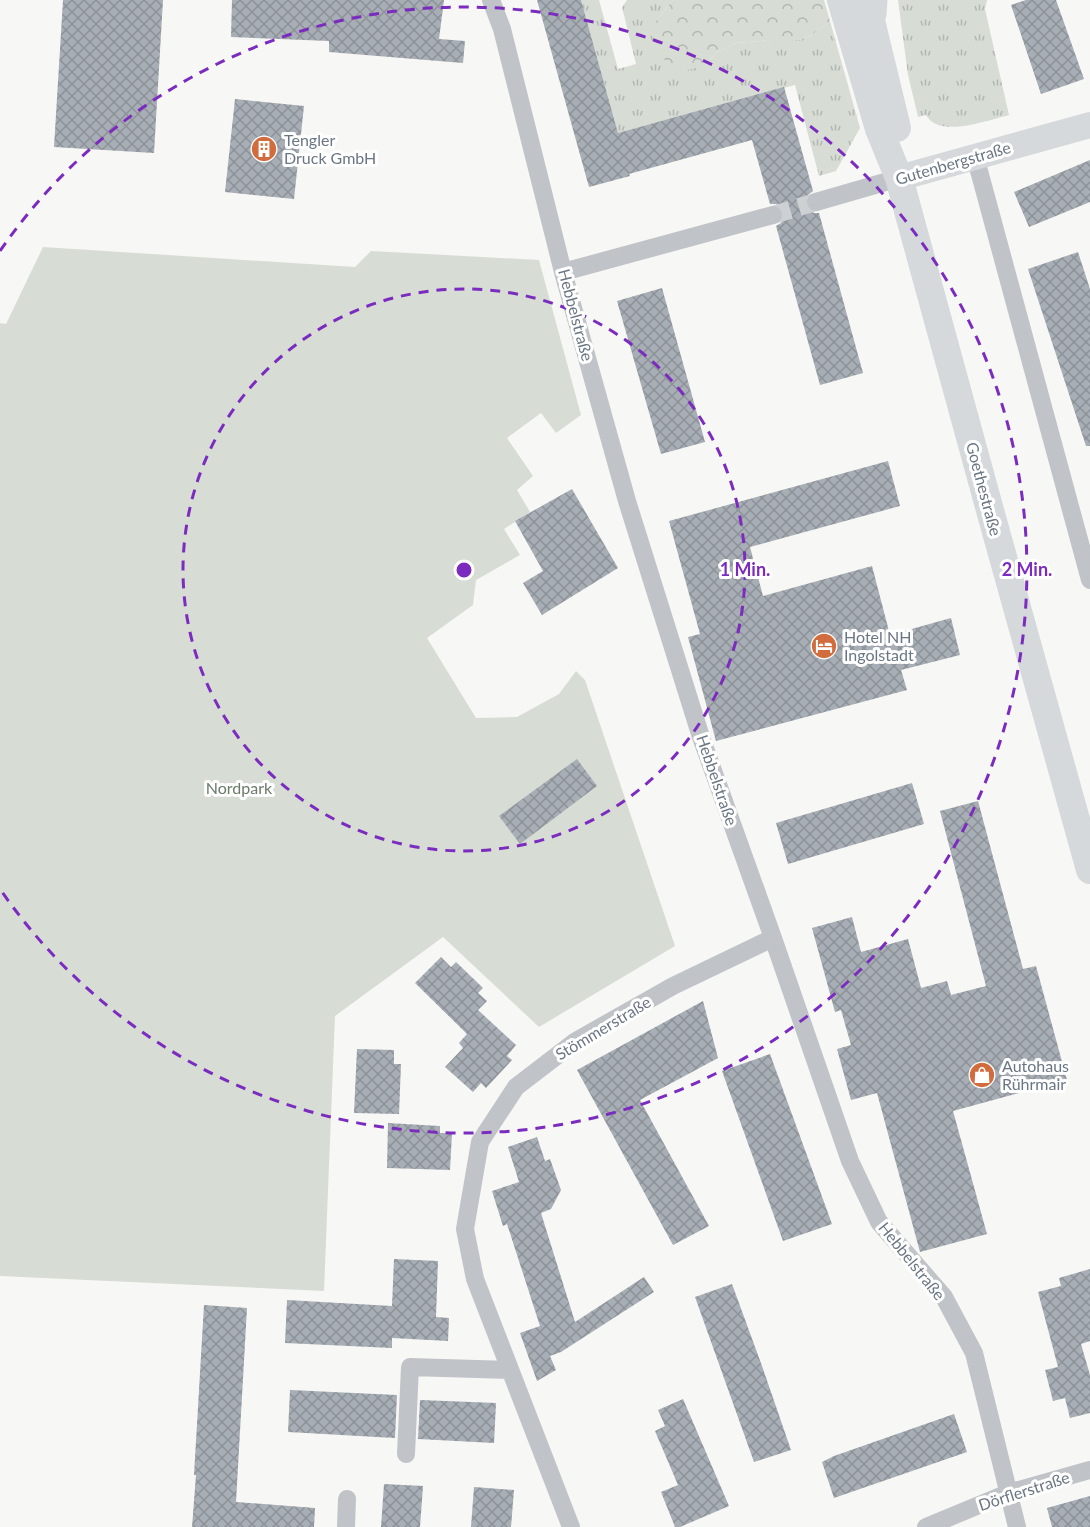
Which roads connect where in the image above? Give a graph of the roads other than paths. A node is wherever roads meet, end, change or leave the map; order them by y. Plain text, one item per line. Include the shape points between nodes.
1 (491, 0) edge
2 (841, 0) edge
3 (869, 5) edge
4 (1090, 125) edge
5 (975, 156) junction
6 (899, 178) junction
7 (816, 202) tunnel mouth
8 (772, 214) tunnel mouth
9 (563, 272) junction
10 (1090, 580) edge
11 (1090, 870) edge
12 (773, 938) junction
13 (510, 1370) junction
14 (406, 1454) dead end
15 (1090, 1470) edge
16 (1008, 1493) junction
17 (346, 1499) dead end
18 (346, 1527) edge
19 (571, 1527) edge
20 (926, 1527) edge
21 (1017, 1527) edge

1 - 9 street, Hebbelstraße via 502,29
2 - 6 main road via 879,129
3 - 6 main road via 898,130
4 - 5 street, Gutenbergstraße
5 - 6 street, Gutenbergstraße
5 - 10 street
6 - 7 street, Gutenbergstraße
6 - 11 main road, Goethestraße
8 - 9 street
9 - 12 street, Hebbelstraße via 667,630
12 - 13 street, Stömmerstraße via 673,986 576,1041 516,1087 480,1142 465,1229 475,1279
12 - 16 street, Hebbelstraße via 850,1161 874,1212 944,1297 974,1353
13 - 14 street via 410,1367
13 - 19 street, Stömmerstraße
15 - 16 street, Dörflerstraße
16 - 20 street, Dörflerstraße
16 - 21 street, Hebbelstraße
17 - 18 street

